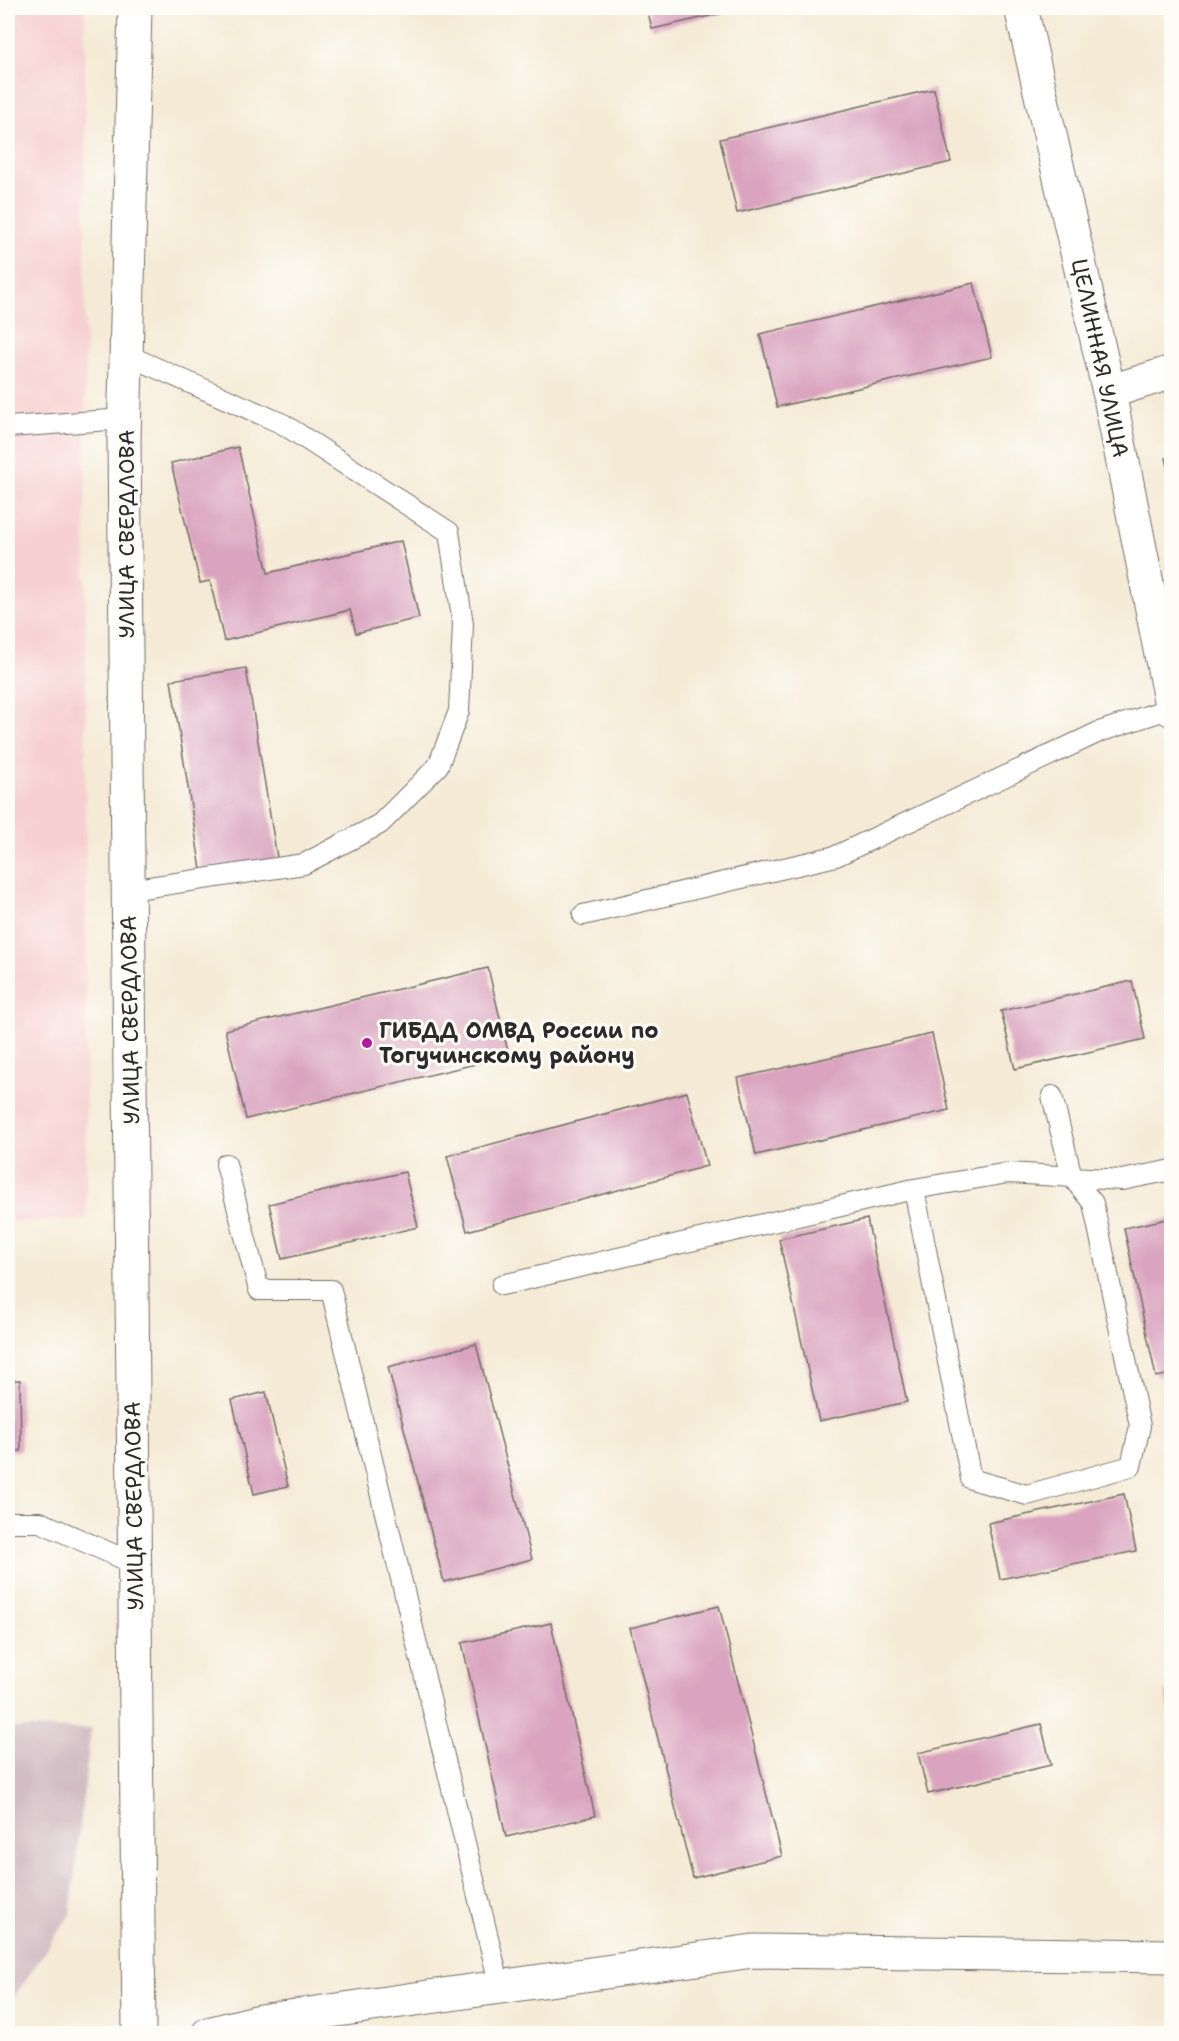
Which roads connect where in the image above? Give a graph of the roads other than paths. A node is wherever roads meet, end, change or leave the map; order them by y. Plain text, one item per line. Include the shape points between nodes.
1 (135, 8) edge
2 (1021, 8) edge
3 (127, 356) junction
4 (1172, 372) edge
5 (1109, 392) junction
6 (125, 419) junction
7 (8, 427) edge
8 (1171, 709) edge
9 (129, 890) junction
10 (584, 915) dead end
11 (1052, 1096) dead end
12 (226, 1164) dead end
13 (1172, 1170) edge
14 (1072, 1177) junction
15 (914, 1189) junction
16 (502, 1285) dead end
17 (8, 1522) edge
18 (135, 1564) junction
19 (1172, 1956) edge
20 (500, 1987) junction
21 (139, 2034) edge
22 (208, 2034) edge

1 - 3 street, УЛИЦА СВЕРДЛОВА
2 - 5 street, ЦЕЛИННАЯ УЛИЦА
3 - 6 street, УЛИЦА СВЕРДЛОВА
3 - 9 lane via 283,424 449,531 463,624 459,711 438,766 380,824 304,864
4 - 5 street
5 - 8 street, ЦЕЛИННАЯ УЛИЦА
6 - 7 lane
6 - 9 street, УЛИЦА СВЕРДЛОВА
8 - 10 lane via 1099,732 836,856
9 - 18 street, УЛИЦА СВЕРДЛОВА
11 - 14 lane
12 - 20 lane via 259,1290 331,1290
13 - 14 lane via 1122,1180
14 - 15 lane via 1008,1173
14 - 15 lane via 1093,1203 1140,1426 1131,1466 1027,1496 971,1479
15 - 16 lane
17 - 18 lane via 40,1522
18 - 21 street, УЛИЦА СВЕРДЛОВА
19 - 20 street via 753,1951
20 - 22 street via 260,2021

